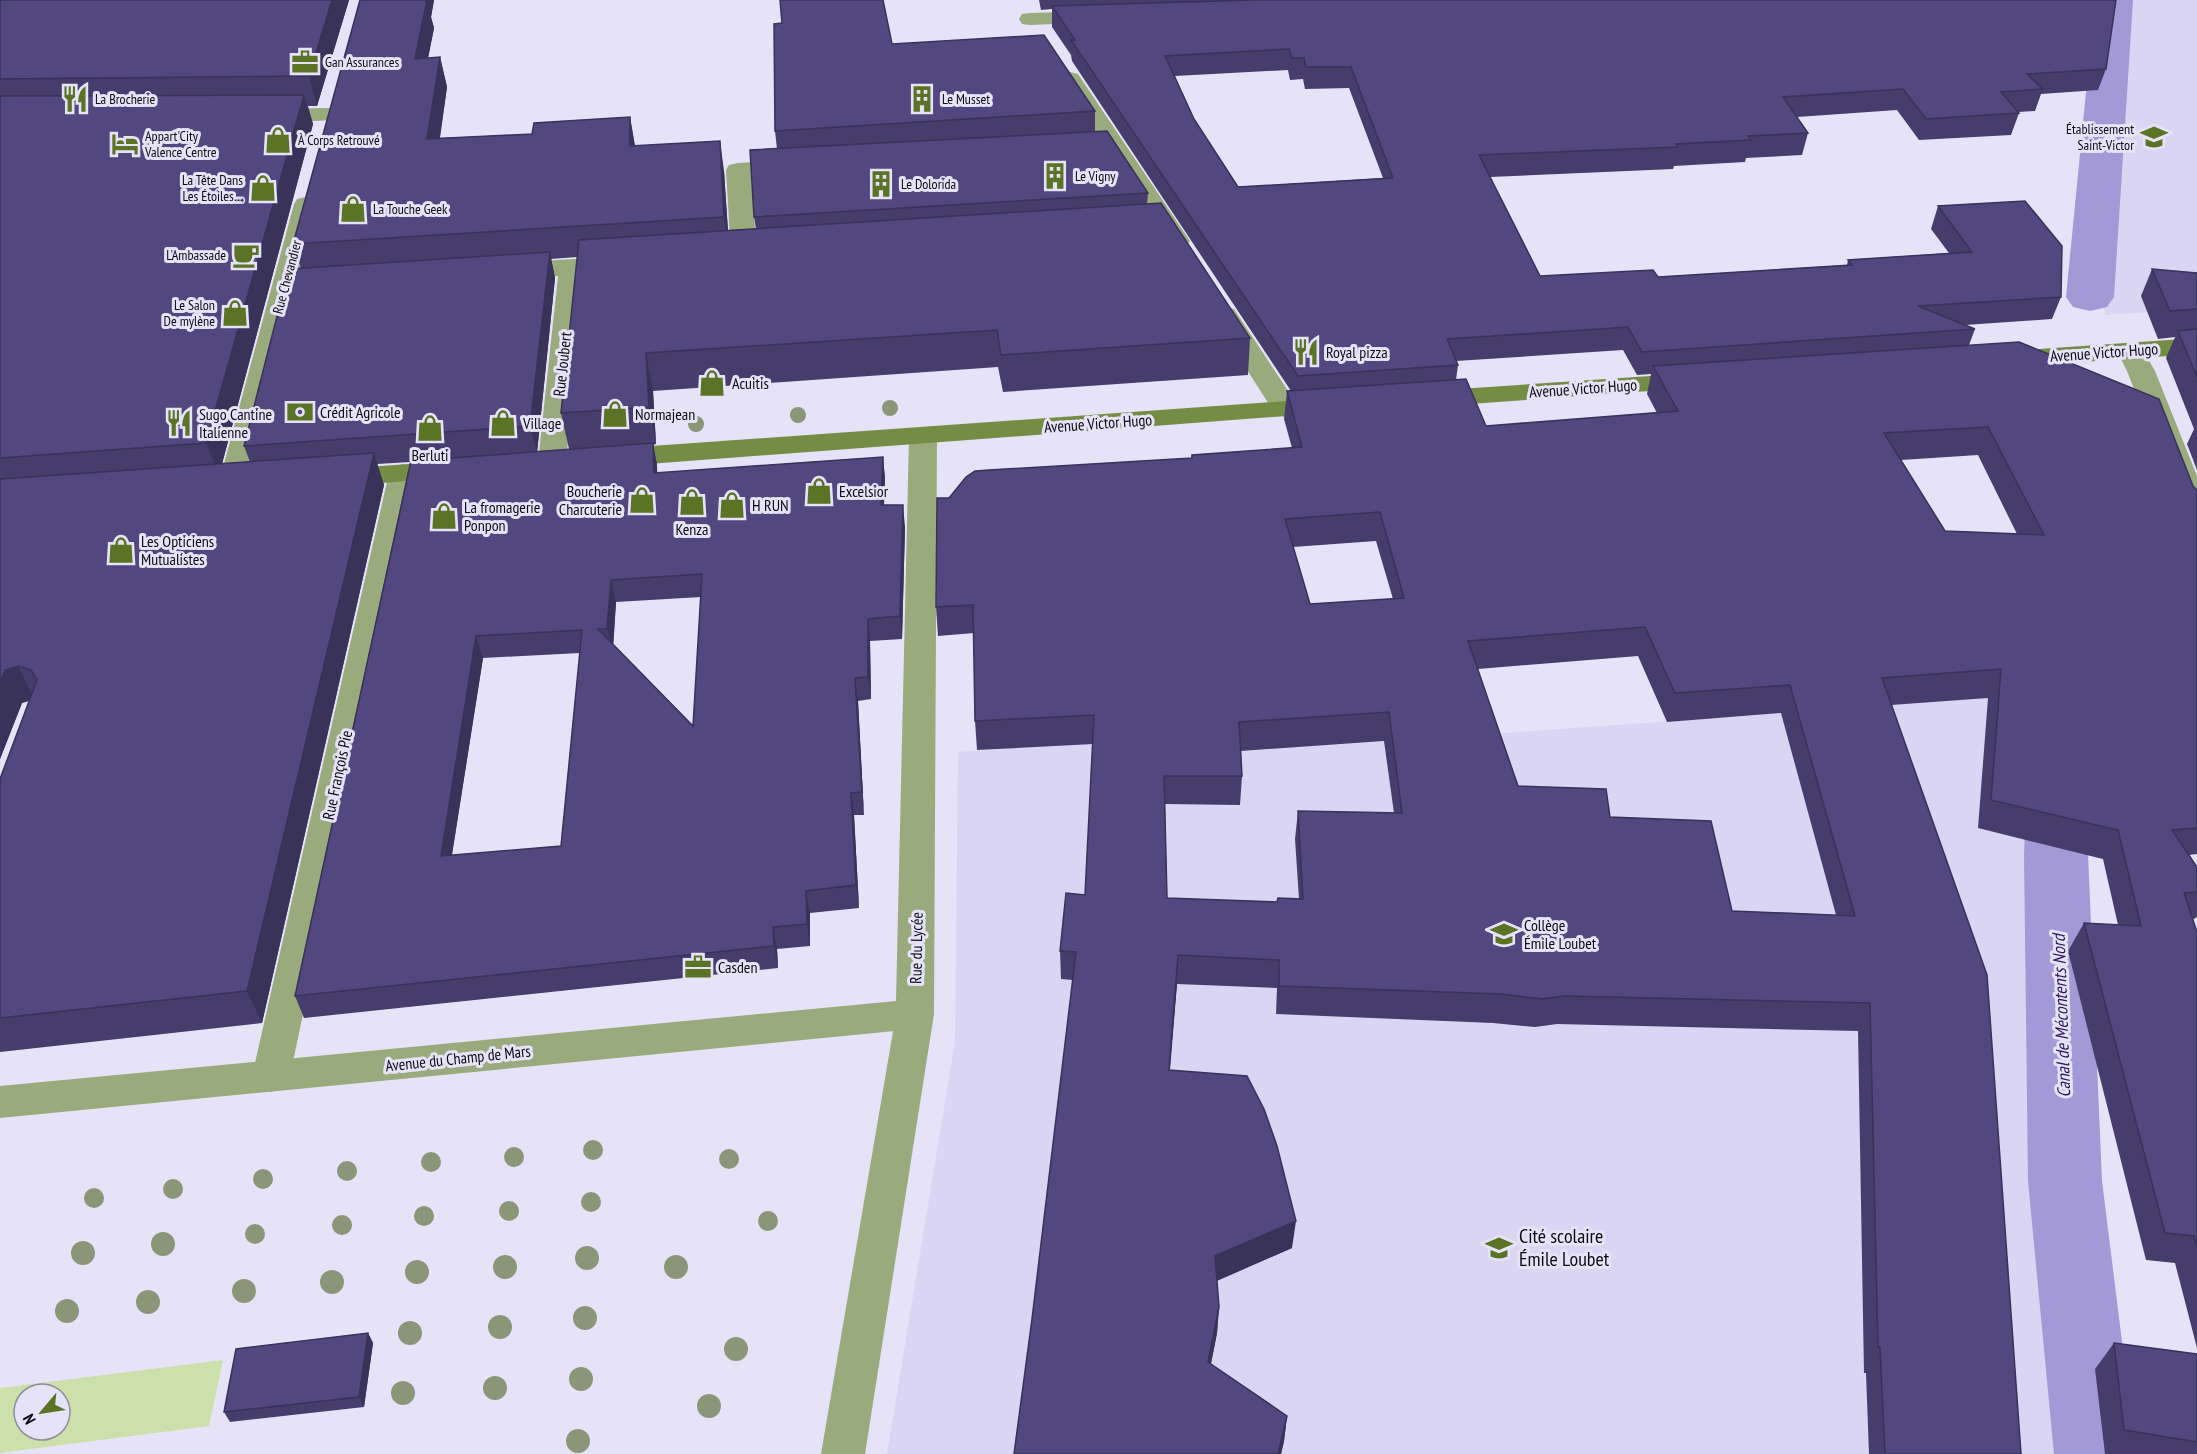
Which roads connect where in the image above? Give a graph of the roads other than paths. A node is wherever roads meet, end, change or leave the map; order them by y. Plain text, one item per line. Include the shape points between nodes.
1 (1112, 17) edge
2 (1038, 29) edge
3 (239, 116) edge
4 (329, 116) edge
5 (820, 165) edge
6 (311, 184) edge
7 (744, 256) edge
8 (1188, 258) edge
9 (641, 262) edge
10 (572, 267) junction
11 (480, 273) edge
12 (1214, 298) edge
13 (2197, 346) edge
14 (2130, 351) junction
15 (1987, 361) edge
16 (1726, 378) edge
17 (1405, 400) edge
18 (1358, 404) edge
19 (1287, 408) junction
20 (923, 436) junction
21 (561, 462) joint
22 (483, 467) edge
23 (403, 473) junction
24 (314, 480) edge
25 (233, 486) edge
26 (2197, 513) edge
27 (915, 1014) junction
28 (271, 1076) junction
29 (0, 1102) edge
30 (843, 1454) edge

1 - 2 street
2 - 8 street via 1104,149 1157,229
3 - 4 street
5 - 7 street via 738,170
6 - 25 street, Rue Chevandier via 296,285
9 - 10 street
10 - 11 street
10 - 21 street, Rue Joubert
12 - 19 street
13 - 14 main road, Avenue Victor Hugo
14 - 15 main road, Avenue Victor Hugo
14 - 26 street
16 - 17 main road, Avenue Victor Hugo
18 - 19 main road, Avenue Victor Hugo
19 - 20 main road, Avenue Victor Hugo
20 - 21 main road, Avenue Victor Hugo
20 - 27 street, Rue du Lycée
22 - 23 main road
23 - 24 main road
23 - 28 street, Rue François Pie
27 - 28 street, Avenue du Champ de Mars
27 - 30 street, Rue du Lycée
28 - 29 street, Avenue du Champ de Mars

